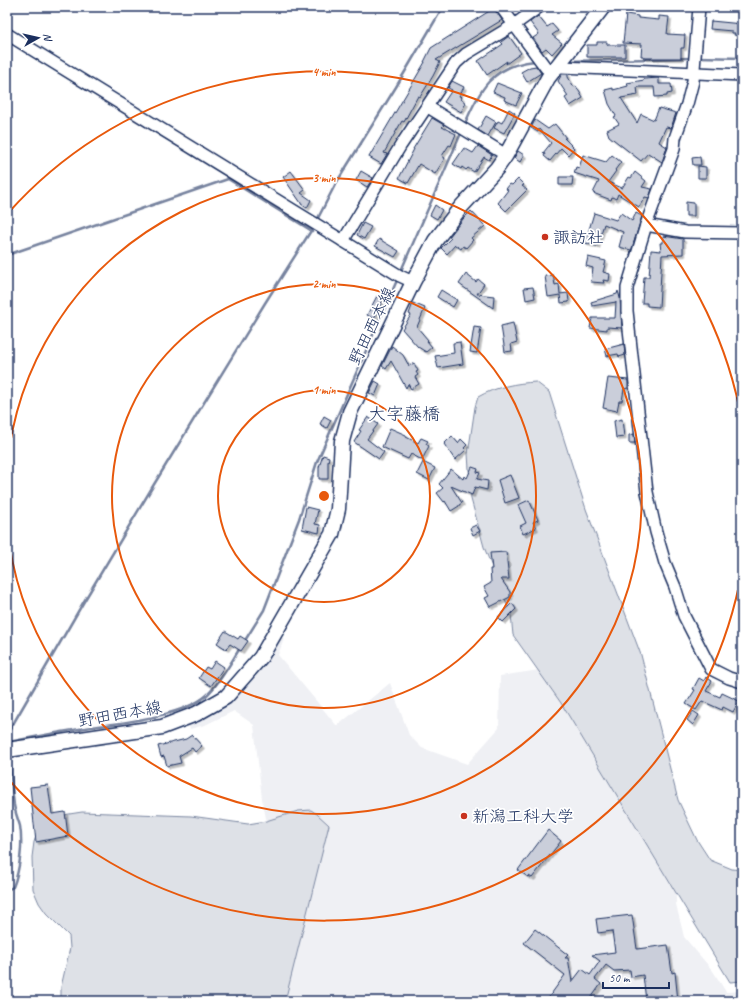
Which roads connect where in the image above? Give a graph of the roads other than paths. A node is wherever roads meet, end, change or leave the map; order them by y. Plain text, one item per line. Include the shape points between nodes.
1 (502, 7) edge
2 (538, 7) edge
3 (603, 7) edge
4 (699, 7) edge
5 (514, 25) junction
6 (7, 34) edge
7 (554, 69) junction
8 (694, 73) junction
9 (742, 75) edge
10 (428, 107) junction
11 (506, 155) junction
12 (646, 225) junction
13 (742, 233) edge
14 (343, 241) junction
15 (404, 277) junction
16 (742, 682) edge
17 (7, 750) edge

1 - 5 street
2 - 5 street
3 - 7 main road, 野田西本線
4 - 8 street
5 - 7 street via 546,68
5 - 10 street via 460,59
6 - 14 street
7 - 8 street via 562,67
7 - 11 main road, 野田西本線
8 - 9 street
8 - 12 street via 674,149
10 - 11 street
10 - 14 street via 401,145
11 - 15 main road, 野田西本線
12 - 13 street via 685,232
12 - 16 street via 627,288 626,311 647,492 656,532 684,616 711,669
14 - 15 street
15 - 17 main road, 野田西本線 via 346,424 342,441 338,509 332,534 261,658 226,697 196,714 162,727

